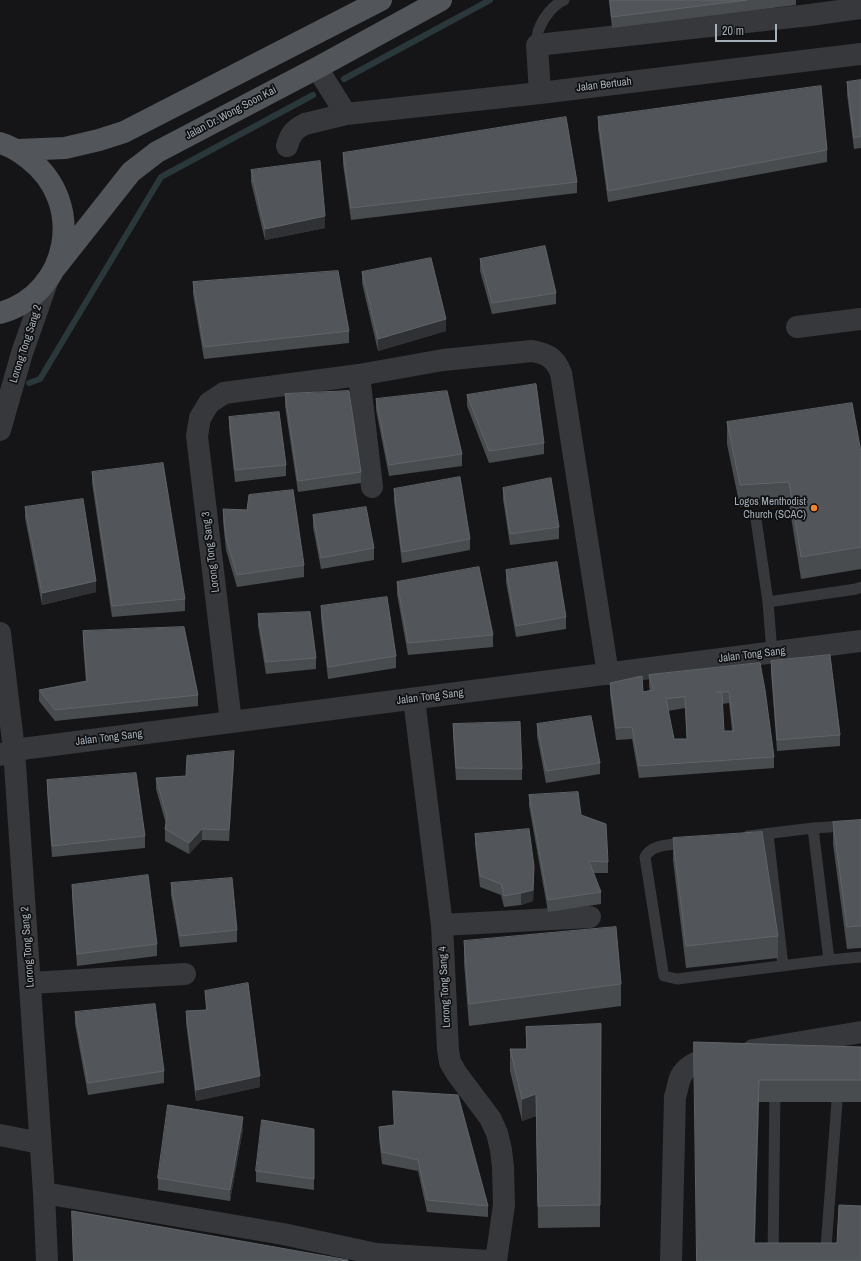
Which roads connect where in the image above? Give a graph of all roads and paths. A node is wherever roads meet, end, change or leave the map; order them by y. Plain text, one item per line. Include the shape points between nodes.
1 (381, 0) edge
2 (441, 0) edge
3 (564, 0) edge
4 (809, 8) edge
5 (861, 8) edge
6 (537, 45) junction
7 (861, 54) edge
8 (317, 68) junction
9 (540, 93) junction
10 (346, 114) junction
11 (6, 143) edge
12 (287, 146) dead end
13 (51, 274) junction
14 (0, 313) edge
15 (861, 319) edge
16 (796, 327) dead end
17 (359, 375) junction
18 (0, 430) edge
19 (372, 487) dead end
20 (756, 519) dead end
21 (861, 587) edge
22 (768, 602) junction
23 (0, 633) edge
24 (861, 641) edge
25 (772, 653) junction
26 (608, 674) junction
27 (414, 699) junction
28 (231, 722) junction
29 (7, 752) edge
30 (861, 825) edge
31 (814, 828) junction
32 (768, 834) junction
33 (737, 837) edge
34 (698, 842) edge
35 (590, 917) dead end
36 (442, 925) junction
37 (861, 957) edge
38 (829, 960) junction
39 (783, 966) junction
40 (185, 974) dead end
41 (30, 983) junction
42 (848, 1037) edge
43 (839, 1074) edge
44 (775, 1078) edge
45 (0, 1135) edge
46 (40, 1143) junction
47 (44, 1193) junction
48 (375, 1258) edge
49 (47, 1261) edge
50 (488, 1261) edge
51 (496, 1261) edge
52 (671, 1261) edge
53 (773, 1261) edge
54 (825, 1261) edge

1 - 11 main road via 124,132 65,148
2 - 8 main road, Jalan Dr. Wong Soon Kai
3 - 6 lane via 547,15 539,29
4 - 5 street
4 - 6 street
6 - 9 street
7 - 9 street, Jalan Bertuah
8 - 10 street
8 - 13 main road, Jalan Dr. Wong Soon Kai via 157,152 131,172
9 - 10 street, Jalan Bertuah
10 - 12 street, Jalan Bertuah via 299,127 292,132
11 - 13 main road via 40,167 55,189 63,215 63,242
13 - 14 main road, Jalan Dr. Wong Soon Kai via 31,298 11,310
13 - 18 street, Lorong Tong Sang 2 via 22,353
15 - 16 street
17 - 19 street
17 - 26 street via 443,360 532,352 542,353 558,365
17 - 28 street, Lorong Tong Sang 3 via 224,393 209,403 200,418 197,436
20 - 22 lane
21 - 22 lane
22 - 25 lane
23 - 29 street, Lorong Tong Sang 2
24 - 25 street, Jalan Tong Sang
25 - 26 street, Jalan Tong Sang
26 - 27 street, Jalan Tong Sang
27 - 28 street, Jalan Tong Sang
27 - 36 street, Lorong Tong Sang 4
28 - 29 street, Jalan Tong Sang
29 - 41 street, Lorong Tong Sang 2
30 - 31 lane
31 - 32 lane
31 - 38 lane
32 - 33 lane
32 - 39 lane
34 - 39 lane via 658,846 645,857 664,976 676,979
35 - 36 street
36 - 51 street, Lorong Tong Sang 4 via 450,1062 490,1118 501,1150 504,1205
37 - 38 lane
38 - 39 lane
40 - 41 street
41 - 46 street, Lorong Tong Sang 2
42 - 52 street via 707,1059 685,1070 675,1097
43 - 54 lane via 833,1206
44 - 53 lane
45 - 46 street
46 - 47 street, Lorong Tong Sang 2
47 - 48 street via 283,1234
47 - 49 street, Lorong Tong Sang 2
48 - 50 street

